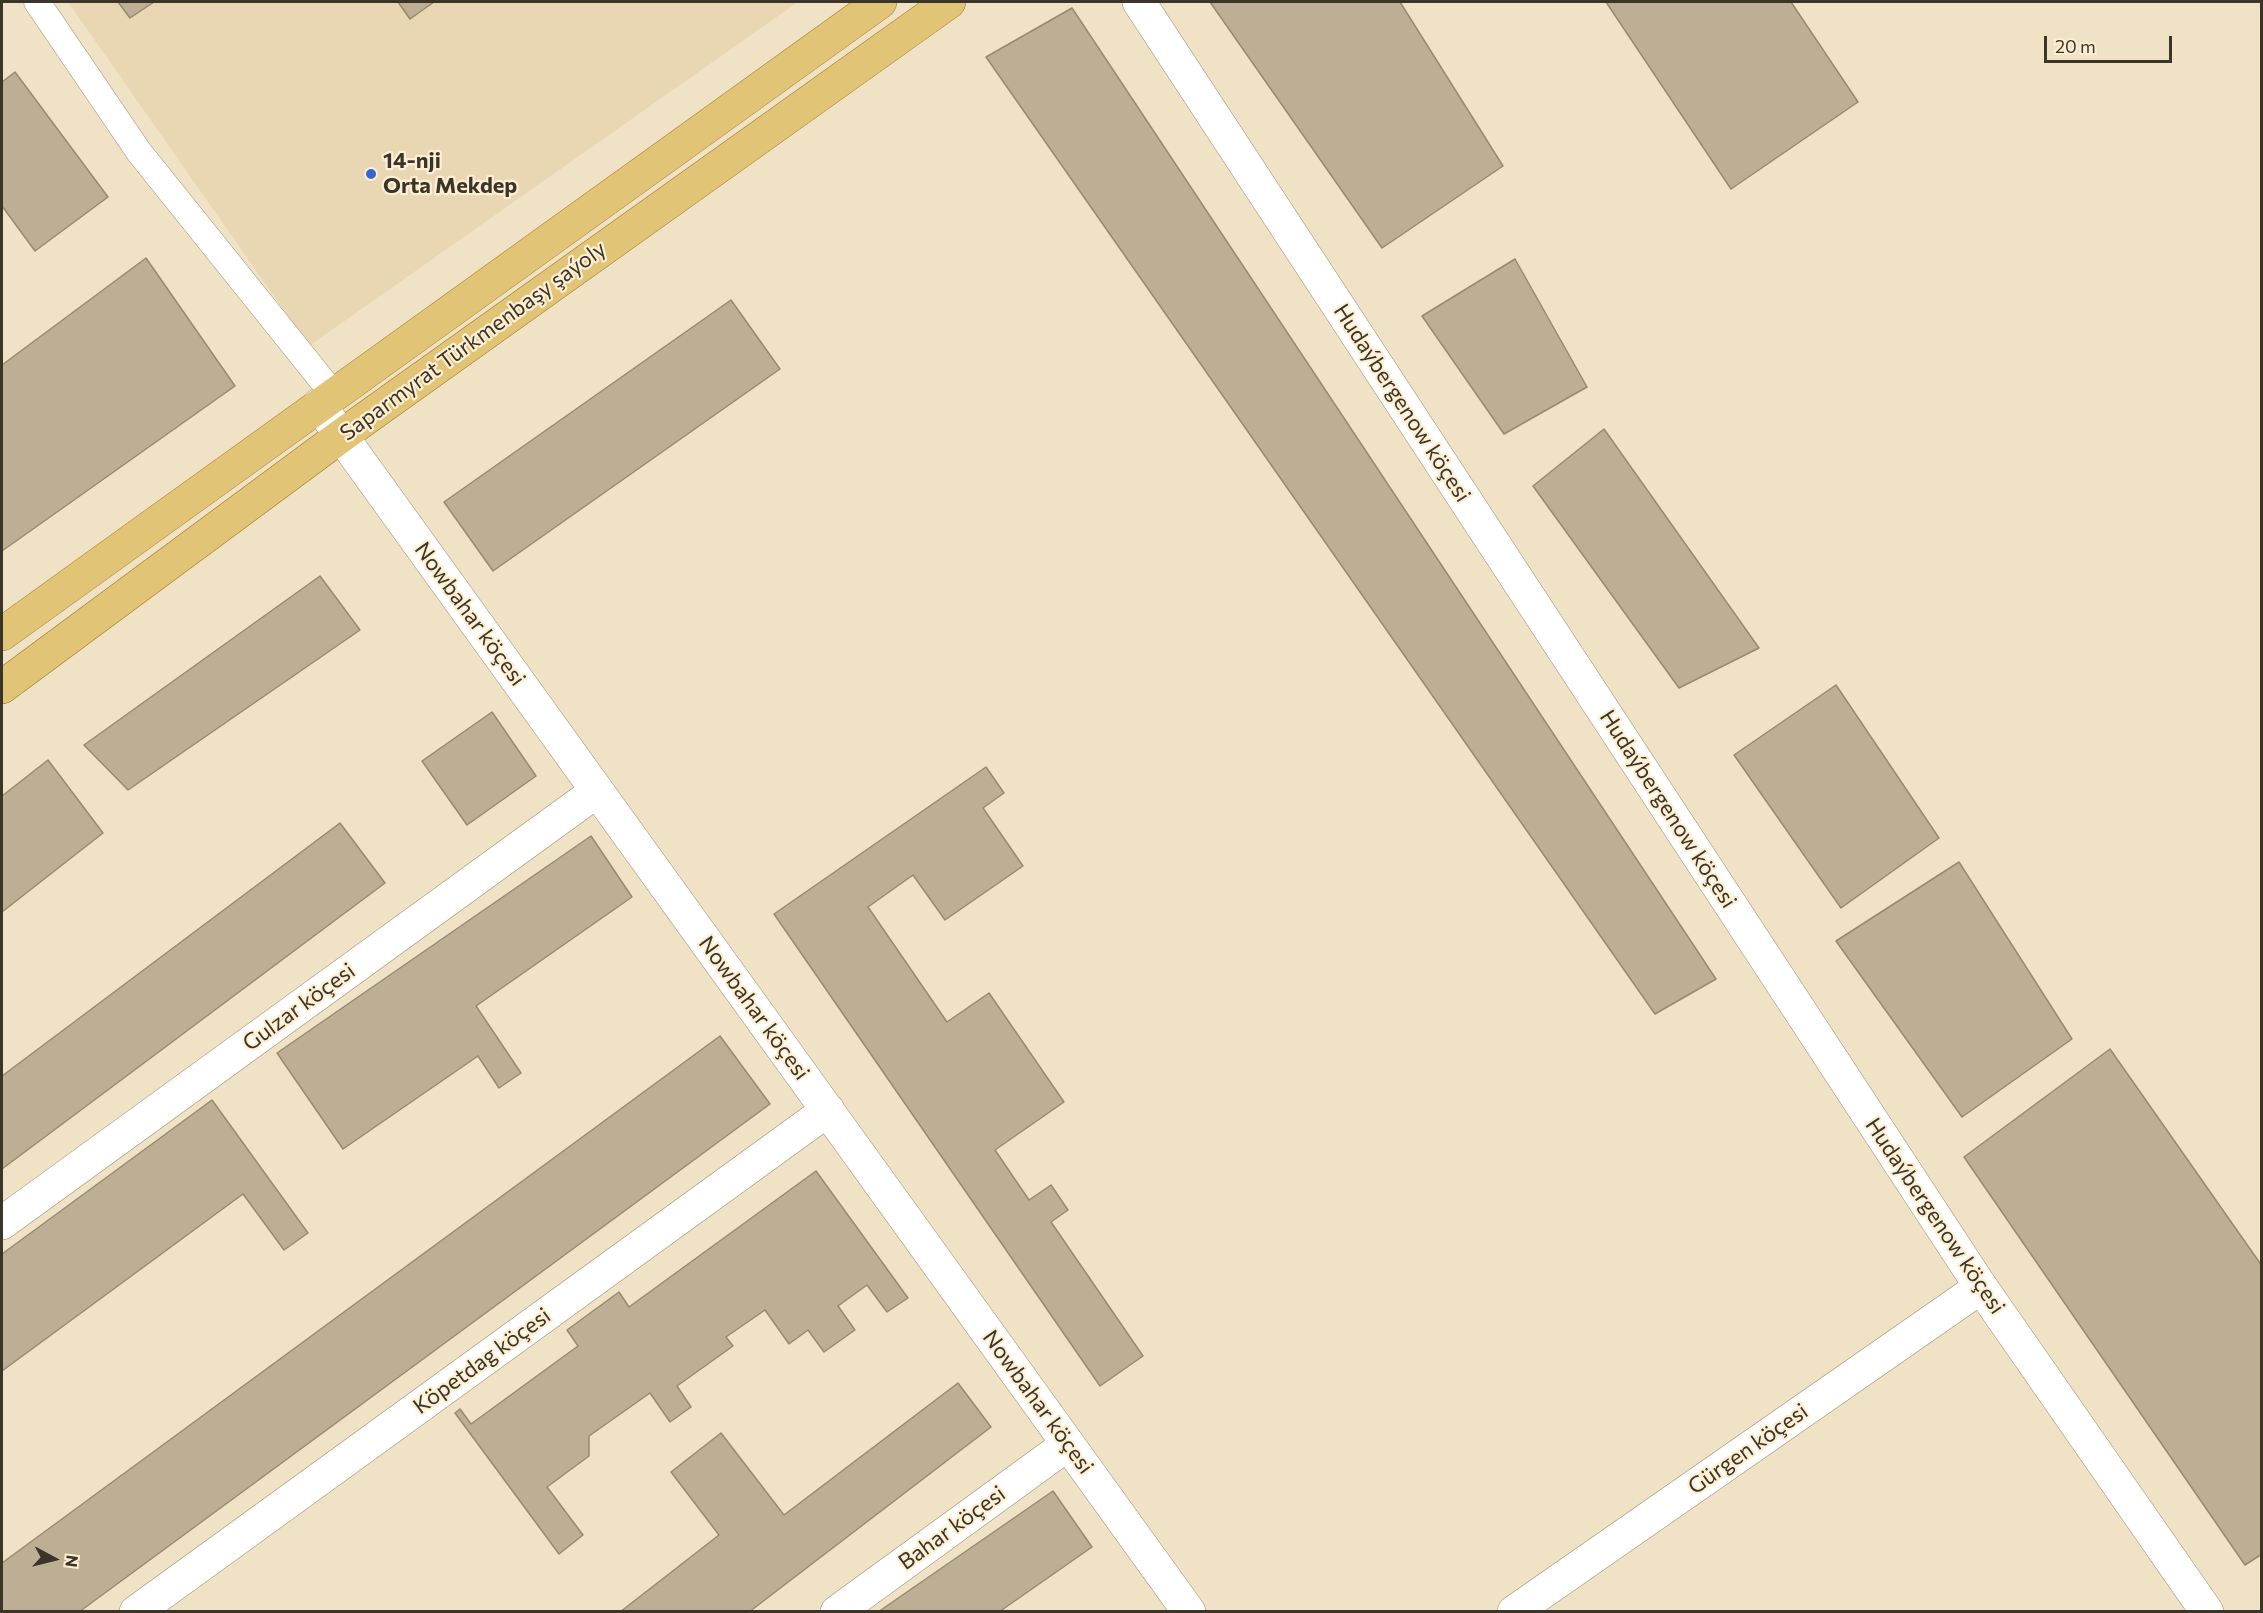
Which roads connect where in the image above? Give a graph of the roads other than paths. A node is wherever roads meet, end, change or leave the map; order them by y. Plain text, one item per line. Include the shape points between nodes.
1 (37, 2) edge
2 (880, 2) edge
3 (949, 2) edge
4 (1138, 2) edge
5 (327, 400) junction
6 (341, 436) junction
7 (2, 634) edge
8 (2, 687) edge
9 (597, 791) junction
10 (828, 1110) junction
11 (2, 1223) edge
12 (1981, 1287) junction
13 (1068, 1444) junction
14 (136, 1611) edge
15 (837, 1611) edge
16 (1189, 1611) edge
17 (1514, 1611) edge
18 (2207, 1611) edge

1 - 5 lane via 139,152
2 - 5 main road, Saparmyrat Türkmenbaşy şaýoly
3 - 6 main road, Saparmyrat Türkmenbaşy şaýoly
4 - 12 street, Hudaýbergenow köçesi
5 - 6 street, Nowbahar köçesi
5 - 7 main road, Saparmyrat Türkmenbaşy şaýoly
6 - 8 main road, Saparmyrat Türkmenbaşy şaýoly
6 - 9 street, Nowbahar köçesi
9 - 10 street, Nowbahar köçesi
9 - 11 street, Gulzar köçesi
10 - 13 street, Nowbahar köçesi
10 - 14 street, Köpetdag köçesi
12 - 17 street, Gürgen köçesi
12 - 18 street, Hudaýbergenow köçesi
13 - 15 street, Bahar köçesi
13 - 16 street, Nowbahar köçesi

